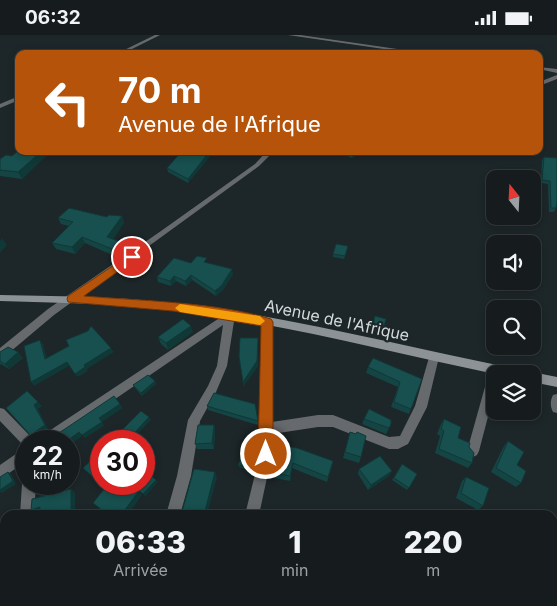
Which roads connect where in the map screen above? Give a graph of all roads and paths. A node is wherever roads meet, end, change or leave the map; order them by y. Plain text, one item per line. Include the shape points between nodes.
1 (158, 35) edge
2 (290, 35) edge
3 (126, 50) edge
4 (390, 50) edge
5 (543, 69) edge
6 (557, 71) edge
7 (557, 77) edge
8 (543, 82) edge
9 (15, 100) edge
10 (0, 106) edge
11 (267, 155) edge
12 (0, 298) edge
13 (72, 299) junction
14 (230, 315) junction
15 (267, 322) junction
16 (0, 354) edge
17 (434, 357) junction
18 (486, 367) edge
19 (541, 379) edge
20 (557, 382) edge
21 (557, 399) edge
22 (486, 403) edge
23 (557, 408) edge
24 (0, 413) edge
25 (266, 429) junction
26 (17, 430) edge
27 (60, 430) edge
28 (473, 451) edge
29 (15, 462) edge
30 (0, 473) edge
31 (28, 495) edge
32 (27, 510) edge
33 (174, 510) edge
34 (253, 510) edge

1 - 3 street
2 - 4 street
5 - 6 street
7 - 8 street
9 - 10 street
11 - 13 street
12 - 13 main road, Avenue de l'Afrique
13 - 14 main road, Avenue de l'Afrique
13 - 16 street via 22,334
14 - 15 main road, Avenue de l'Afrique
14 - 27 street
14 - 33 street via 222,366 194,420
15 - 17 main road, Avenue de l'Afrique
15 - 25 street
17 - 18 main road, Avenue de l'Afrique
17 - 25 street via 421,407 404,440 398,443 389,443 333,421
19 - 20 main road
21 - 23 street
22 - 28 street
24 - 26 street
25 - 34 street via 266,454
29 - 30 street
31 - 32 street

